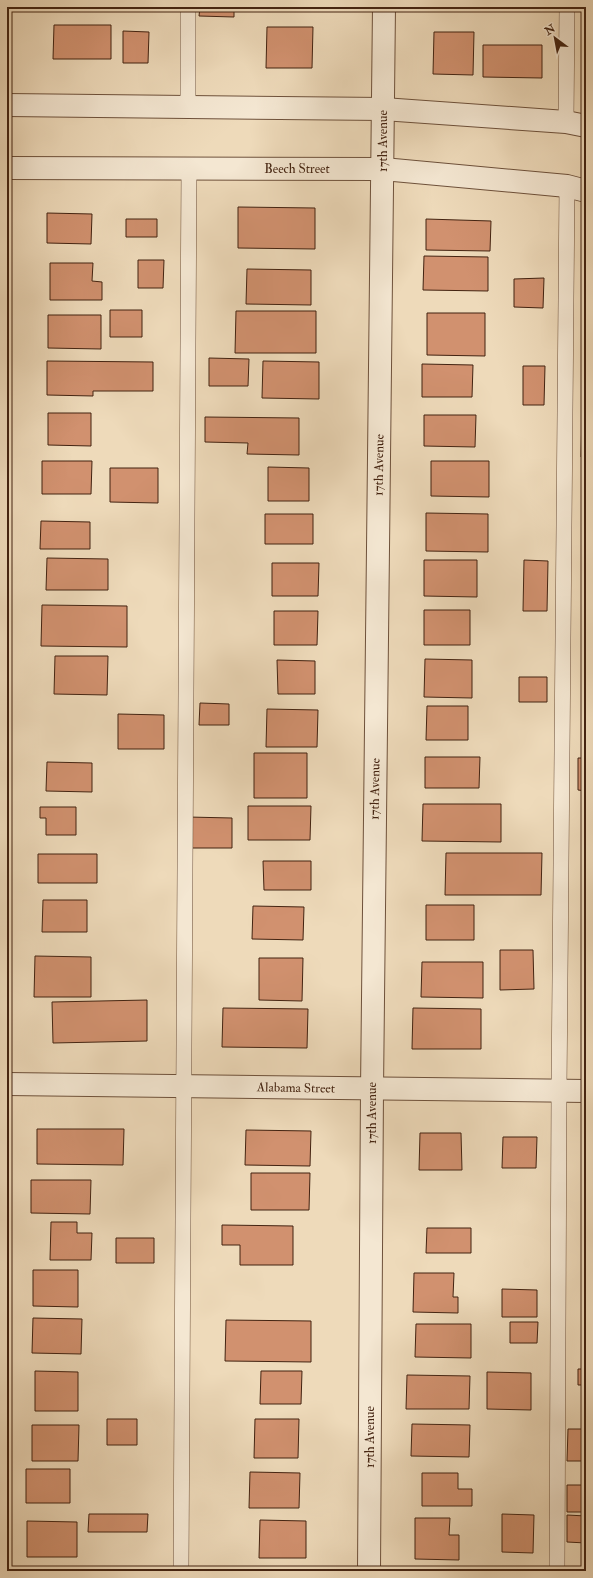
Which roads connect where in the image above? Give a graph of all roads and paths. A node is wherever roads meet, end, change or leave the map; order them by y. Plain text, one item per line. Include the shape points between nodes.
1 (188, 7) edge
2 (384, 7) edge
3 (567, 7) edge
4 (7, 106) edge
5 (188, 107) junction
6 (383, 109) junction
7 (576, 124) edge
8 (7, 168) edge
9 (189, 168) junction
10 (383, 169) junction
11 (576, 189) edge
12 (7, 1084) edge
13 (184, 1086) junction
14 (372, 1089) junction
15 (559, 1091) junction
16 (586, 1091) edge
17 (181, 1571) edge
18 (369, 1571) edge
19 (557, 1571) edge

1 - 5 lane
2 - 6 street, 17th Avenue
3 - 7 lane
4 - 5 street
5 - 6 street
6 - 7 street
6 - 10 street, 17th Avenue
8 - 9 street, Beech Street
9 - 10 street, Beech Street
9 - 13 lane
10 - 11 street, Beech Street
10 - 14 street, 17th Avenue
11 - 15 lane
12 - 13 street, Alabama Street
13 - 14 street, Alabama Street
13 - 17 lane
14 - 15 street, Alabama Street
14 - 18 street, 17th Avenue
15 - 16 street, Alabama Street
15 - 19 lane

